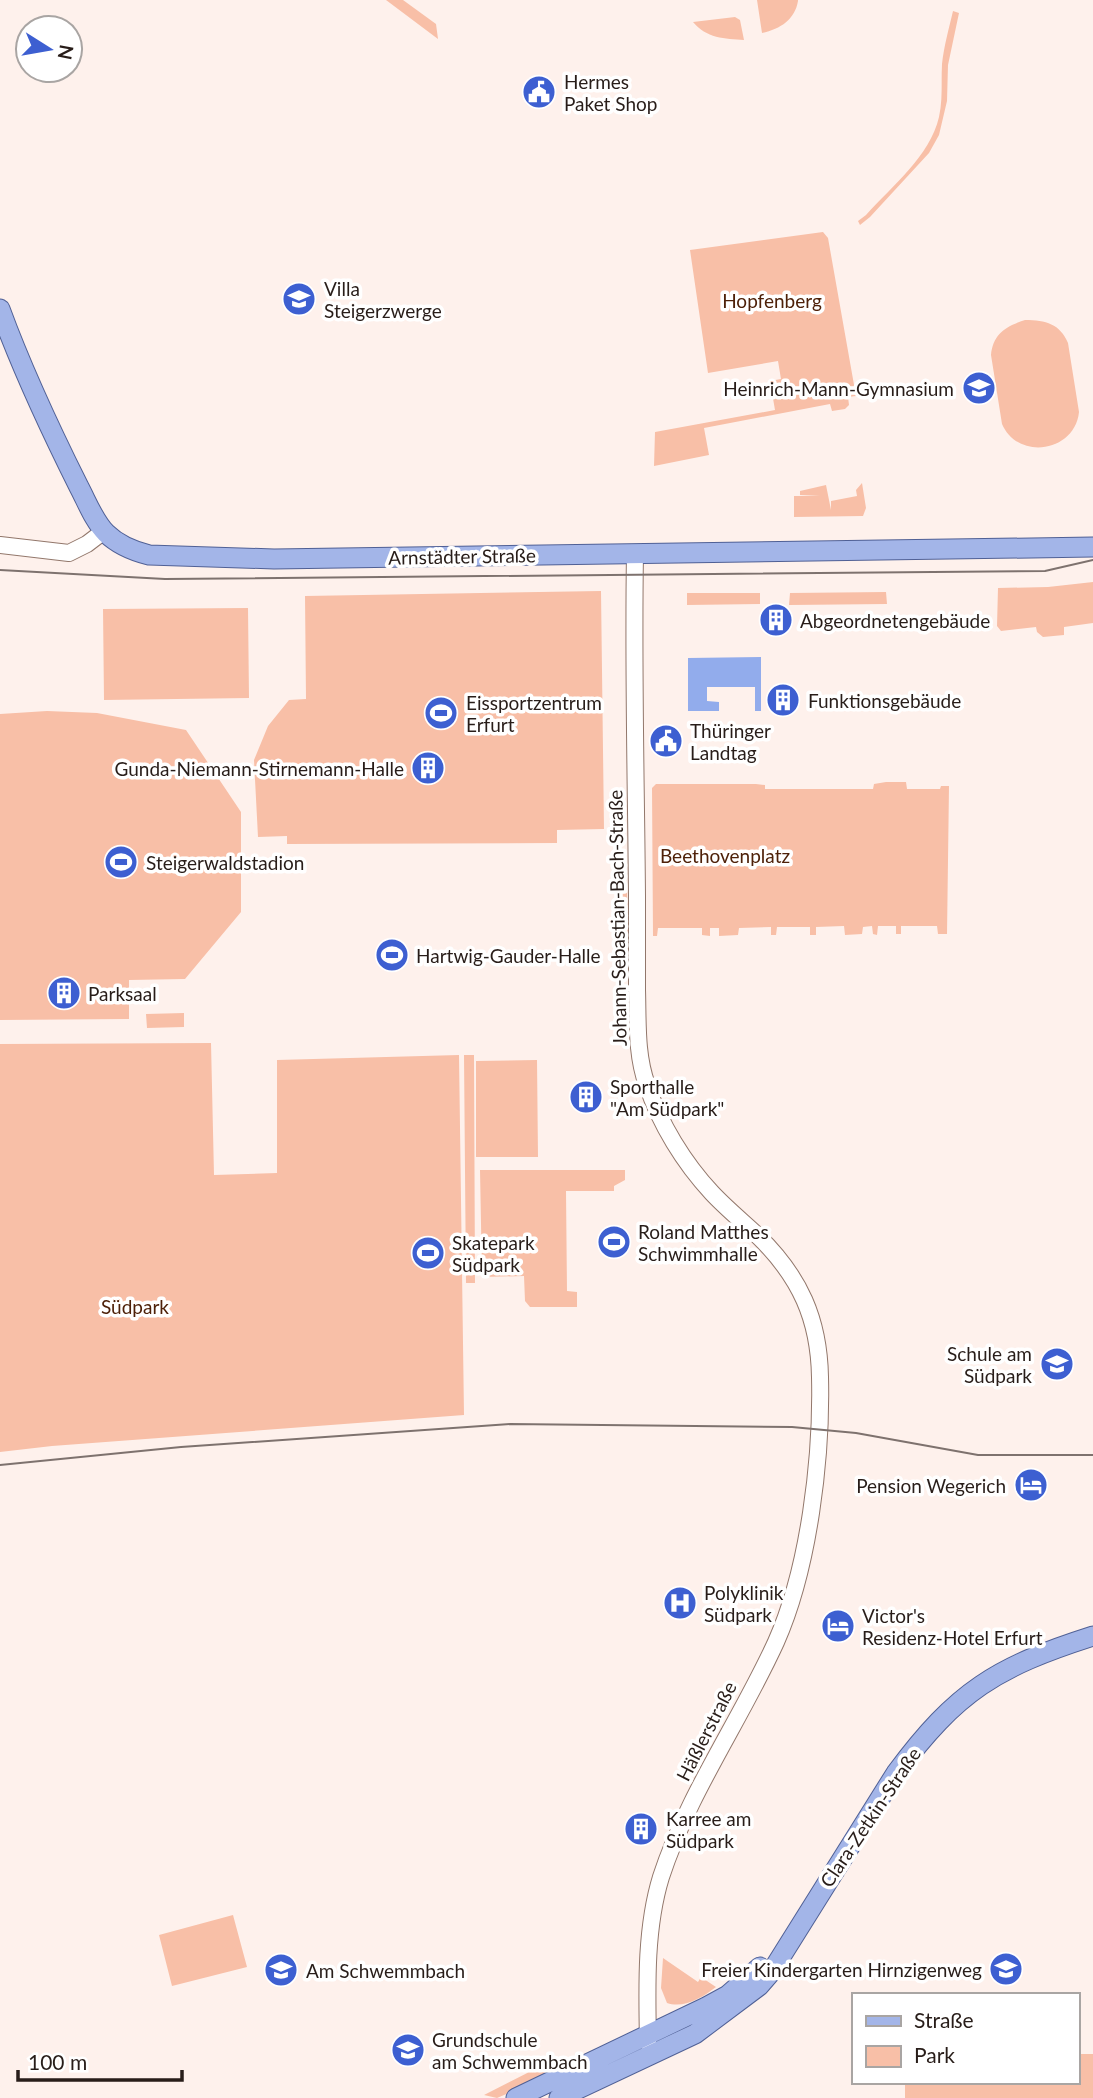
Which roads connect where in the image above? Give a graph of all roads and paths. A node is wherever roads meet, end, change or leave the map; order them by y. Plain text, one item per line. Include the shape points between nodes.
1 (0, 309) edge
2 (5, 328) edge
3 (104, 531) junction
4 (0, 545) edge
5 (1093, 547) edge
6 (827, 552) junction
7 (635, 554) junction
8 (1093, 558) edge
9 (818, 1428) joint
10 (1093, 1636) edge
11 (800, 1924) junction
12 (648, 2034) junction
13 (648, 2056) junction
14 (516, 2098) edge
15 (559, 2098) edge

1 - 2 main road
2 - 3 main road
3 - 4 street via 69,553
3 - 7 main road, Arnstädter Straße via 134,551 191,558
5 - 6 main road, Arnstädter Straße
6 - 7 main road, Arnstädter Straße
6 - 8 main road, Arnstädter Straße via 925,559
7 - 9 street, Johann-Sebastian-Bach-Straße via 641,1064 652,1099 688,1163 789,1271 802,1293 817,1338
9 - 12 street, Häßlerstraße via 807,1530 785,1620 661,1877 650,1944
10 - 11 main road, Clara-Zetkin-Straße via 1019,1662 966,1695 942,1717 896,1773
11 - 12 main road, Clara-Zetkin-Straße via 728,1995
11 - 13 main road, Clara-Zetkin-Straße via 772,1971 743,2000 695,2034
12 - 13 street, Häßlerstraße
12 - 14 main road
13 - 15 main road

